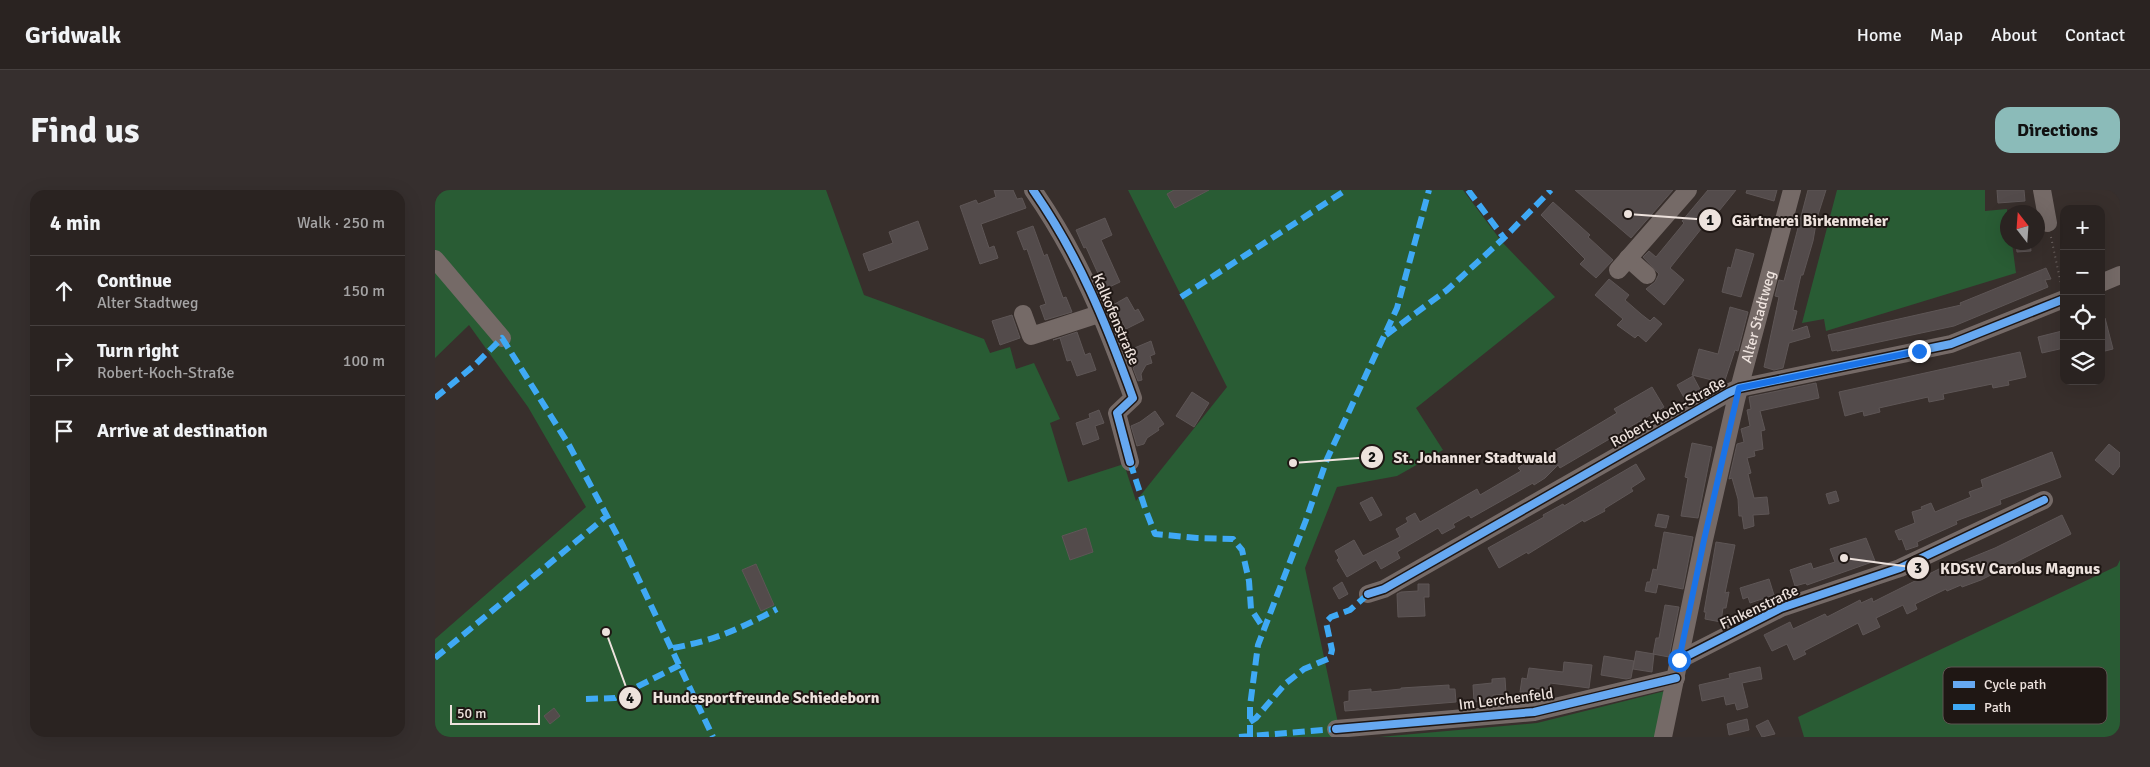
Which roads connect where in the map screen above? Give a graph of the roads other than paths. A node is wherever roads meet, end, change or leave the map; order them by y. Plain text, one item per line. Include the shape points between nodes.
1 (1033, 190) edge
2 (1688, 190) edge
3 (1792, 190) edge
4 (2042, 190) edge
5 (2048, 222) road end
6 (435, 259) edge
7 (1647, 275) dead end
8 (2120, 275) edge
9 (2105, 281) edge
10 (2061, 295) edge
11 (1102, 313) junction
12 (1023, 314) dead end
13 (502, 338) dead end
14 (1739, 388) junction
15 (1130, 462) dead end
16 (2044, 500) dead end
17 (1367, 594) dead end
18 (1679, 660) junction
19 (1676, 678) junction
20 (1336, 729) dead end
21 (1663, 737) edge

1 - 11 street, Kalkofenstraße via 1064,236
2 - 7 street via 1623,264
3 - 14 street, Alter Stadtweg
4 - 5 street
6 - 13 street
8 - 9 street
10 - 14 street, Robert-Koch-Straße via 1951,344
11 - 12 street via 1031,336
11 - 15 street, Kalkofenstraße via 1133,398 1117,413
14 - 17 street, Robert-Koch-Straße via 1384,589
14 - 18 street, Alter Stadtweg
16 - 18 street, Finkenstraße via 1900,568 1781,608
18 - 19 street, Alter Stadtweg
19 - 20 street, Im Lerchenfeld via 1534,712
19 - 21 street, Alter Stadtweg

